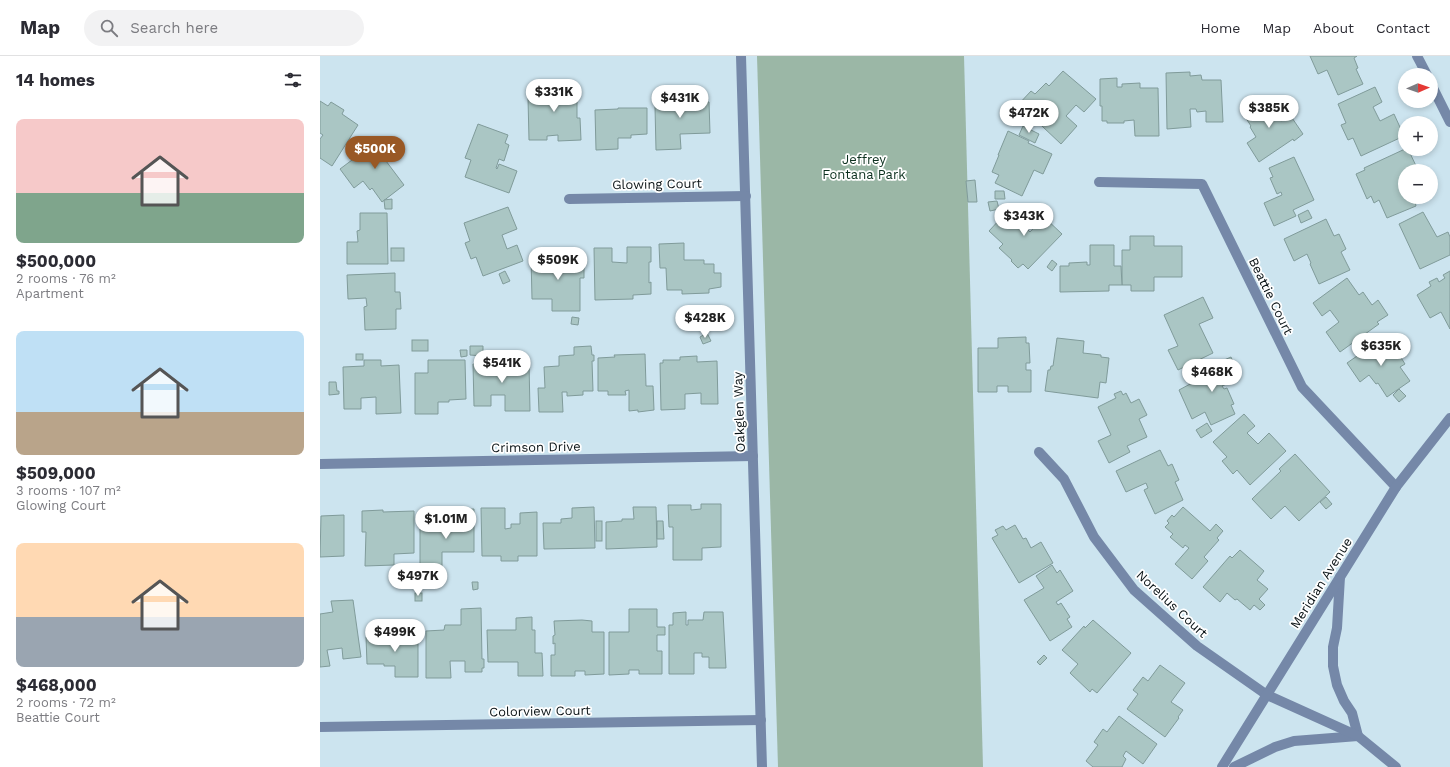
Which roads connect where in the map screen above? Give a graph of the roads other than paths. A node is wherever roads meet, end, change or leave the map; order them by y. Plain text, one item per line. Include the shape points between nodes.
1 (741, 56) edge
2 (1417, 56) edge
3 (1423, 68) edge
4 (1438, 98) edge
5 (1450, 122) edge
6 (1099, 182) dead end
7 (746, 196) junction
8 (569, 199) dead end
9 (1450, 418) edge
10 (1039, 452) dead end
11 (753, 456) junction
12 (320, 464) edge
13 (1396, 487) junction
14 (1340, 576) junction
15 (1267, 695) junction
16 (761, 720) junction
17 (320, 727) edge
18 (1358, 736) junction
19 (762, 767) edge
20 (1222, 767) edge
21 (1234, 767) edge
22 (1396, 767) edge

1 - 7 street, Oakglen Way
2 - 3 street
4 - 5 street
6 - 13 street, Beattie Court via 1202,184 1302,387
7 - 8 street, Glowing Court
7 - 11 street, Oakglen Way
9 - 13 street, Meridian Avenue
10 - 15 street, Norelius Court via 1064,479 1094,537 1134,590 1197,646
11 - 12 street, Crimson Drive
11 - 16 street, Oakglen Way
13 - 14 street, Meridian Avenue
14 - 15 street, Meridian Avenue
14 - 18 street via 1333,666 1337,685 1352,713
15 - 18 street, Norelius Court
15 - 20 street, Meridian Avenue
16 - 17 street, Colorview Court
16 - 19 street, Oakglen Way
18 - 21 street via 1294,741 1275,747
18 - 22 street, Norelius Court

